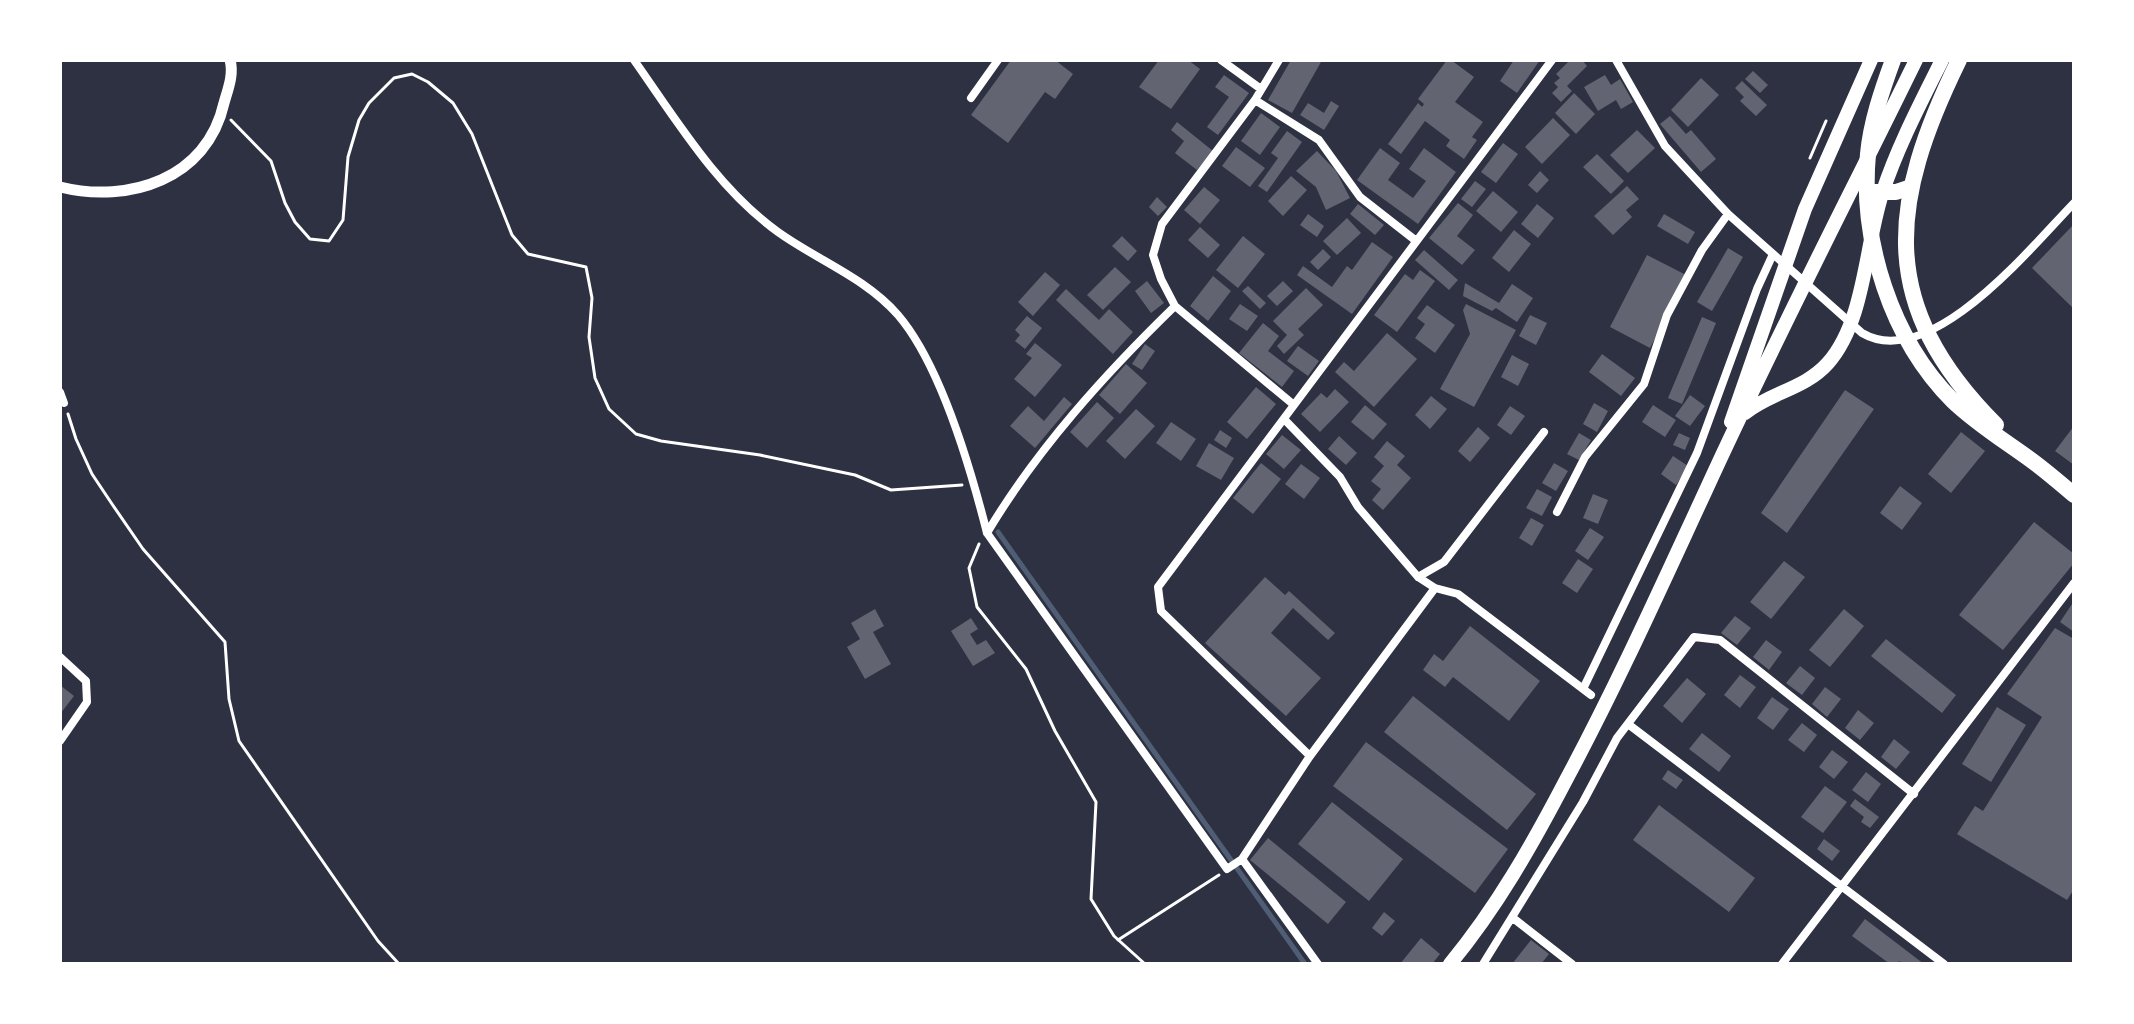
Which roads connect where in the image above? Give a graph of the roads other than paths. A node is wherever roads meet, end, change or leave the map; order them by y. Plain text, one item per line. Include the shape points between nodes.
1 (230, 60) edge
2 (634, 60) edge
3 (998, 60) edge
4 (1221, 60) edge
5 (1279, 60) edge
6 (1552, 60) edge
7 (1616, 60) edge
8 (1871, 60) edge
9 (1893, 60) edge
10 (1916, 60) edge
11 (1942, 60) edge
12 (1959, 60) edge
13 (1261, 89) junction
14 (971, 98) dead end
15 (1255, 100) junction
16 (60, 187) edge
17 (1911, 187) junction
18 (1868, 192) junction
19 (2074, 203) edge
20 (1728, 214) junction
21 (1415, 240) junction
22 (1773, 254) junction
23 (1175, 306) junction
24 (1928, 330) junction
25 (1906, 337) junction
26 (60, 392) edge
27 (64, 403) road end
28 (1294, 405) junction
29 (1743, 415) junction
30 (1284, 419) junction
31 (1544, 432) dead end
32 (2032, 460) junction
33 (1716, 468) junction
34 (2074, 495) edge
35 (1557, 512) dead end
36 (986, 531) junction
37 (1418, 577) junction
38 (2074, 583) edge
39 (1435, 588) junction
40 (60, 657) edge
41 (1628, 724) junction
42 (60, 741) edge
43 (1310, 756) junction
44 (1914, 794) junction
45 (1242, 859) junction
46 (1840, 886) junction
47 (1513, 918) junction
48 (1318, 964) edge
49 (1450, 964) edge
50 (1483, 964) edge
51 (1572, 964) edge
52 (1782, 964) edge
53 (1944, 964) edge

1 - 16 street via 222,112 205,144 181,170 160,183 105,194
2 - 36 street via 730,192 897,314 929,362 975,484
3 - 14 street
4 - 13 street
5 - 13 street
6 - 21 street
7 - 20 street via 1665,146
8 - 33 main road via 1811,194
9 - 18 highway via 1868,153
10 - 29 main road
11 - 29 main road via 1882,193 1859,294 1842,340 1828,363 1804,383
12 - 17 highway via 1927,128
13 - 15 street
15 - 21 street via 1319,140 1360,197
15 - 23 street via 1162,224 1153,255
17 - 18 highway
17 - 24 highway via 1909,285
18 - 25 highway via 1879,265
19 - 24 street via 1975,303
20 - 22 street
20 - 35 street via 1667,315 1644,384 1585,457
21 - 28 street
22 - 25 street via 1862,333 1877,340
22 - 39 street via 1697,453 1587,692 1458,594
23 - 28 street
23 - 36 street via 1117,362
24 - 25 street
24 - 32 highway via 1963,388
25 - 32 highway via 1954,402
26 - 27 street
28 - 30 street
29 - 33 main road
30 - 37 street via 1340,477 1358,507
30 - 43 street via 1158,587 1161,611
31 - 37 street via 1444,562
32 - 34 highway
33 - 49 main road via 1626,663 1540,830 1478,930
36 - 45 street via 1227,869
37 - 39 street
38 - 44 street
39 - 43 street
40 - 42 street via 86,681 87,702
41 - 44 street via 1694,637 1720,640
41 - 46 street
41 - 47 street
43 - 45 street
44 - 46 street
45 - 48 street
46 - 52 street
46 - 53 street
47 - 50 street
47 - 51 street

